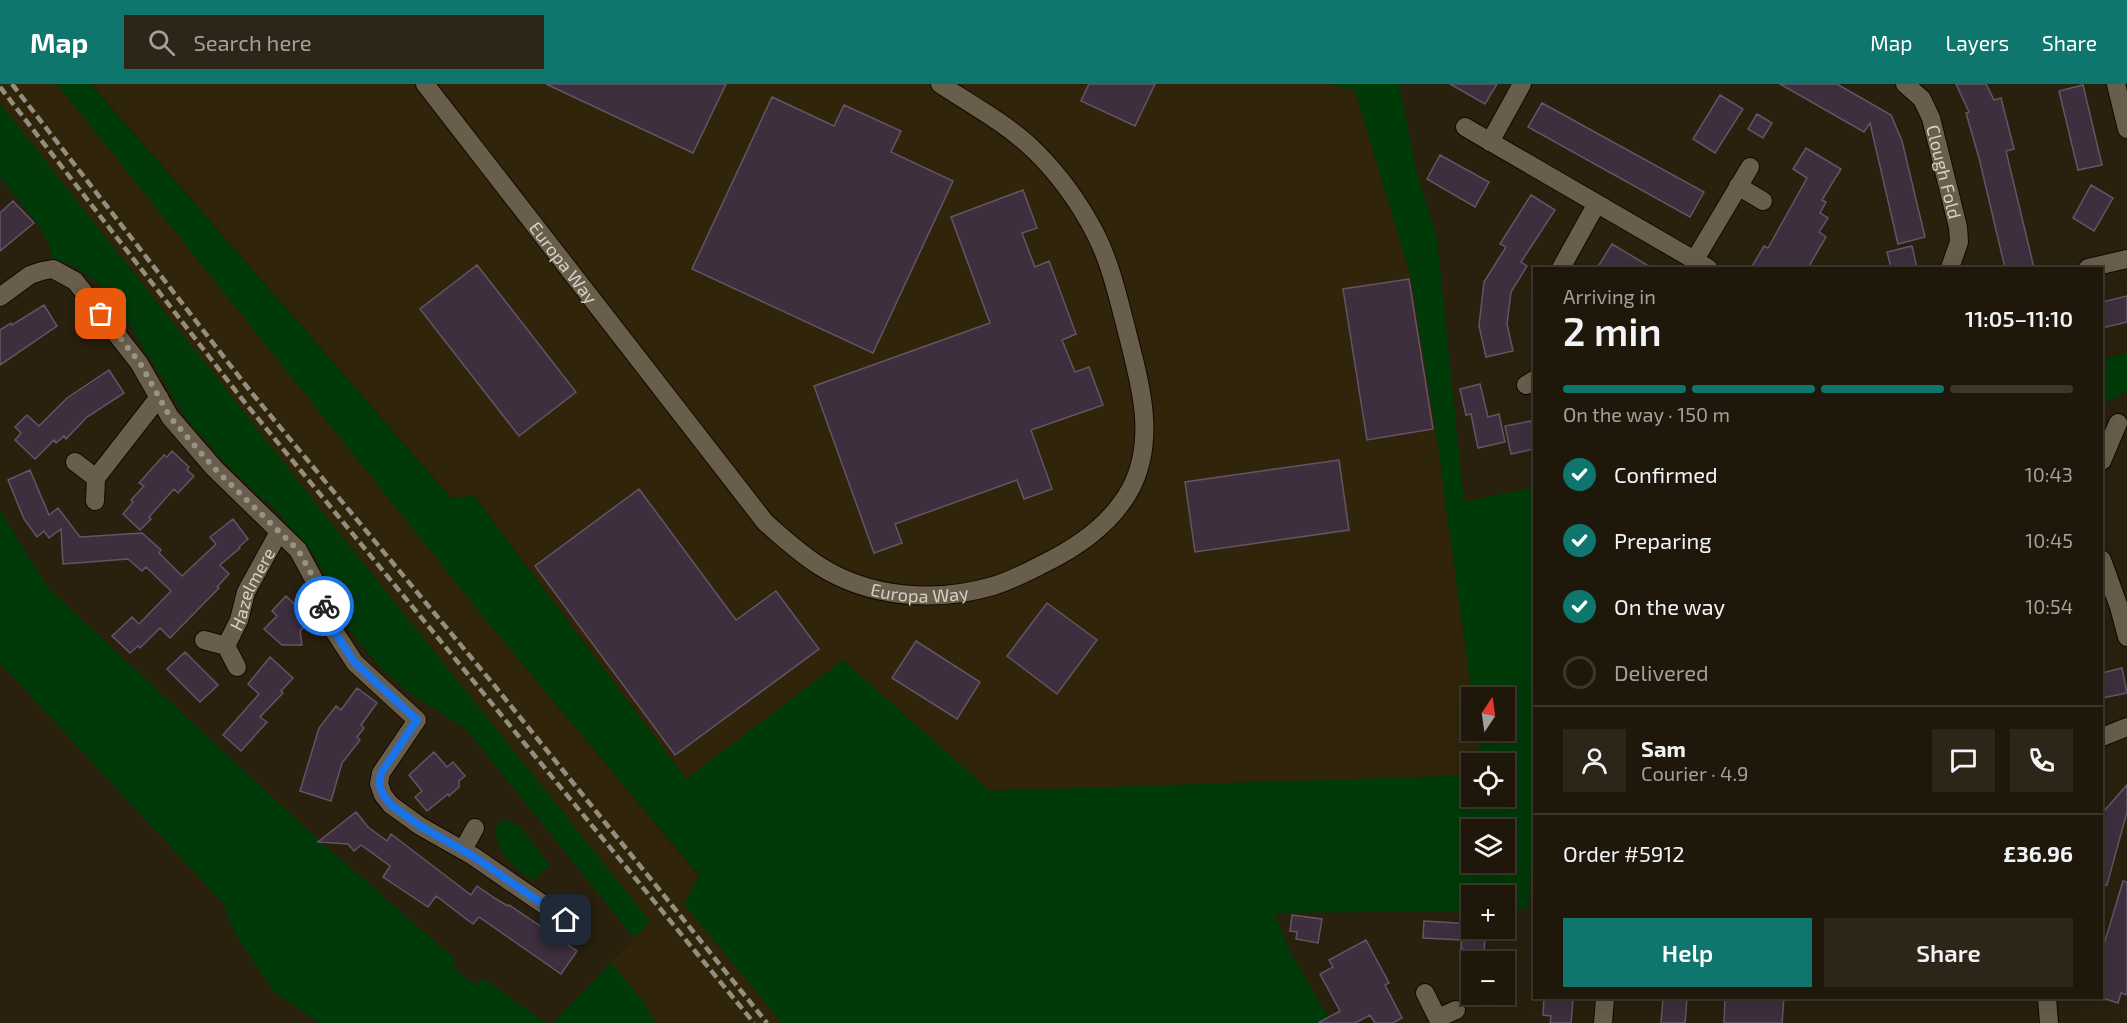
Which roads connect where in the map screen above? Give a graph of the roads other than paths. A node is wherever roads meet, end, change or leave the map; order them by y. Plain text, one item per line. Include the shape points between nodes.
1 (425, 84) edge
2 (940, 84) edge
3 (1522, 84) edge
4 (1905, 84) edge
5 (2115, 84) edge
6 (1465, 127) dead end
7 (2127, 129) edge
8 (1490, 142) junction
9 (1750, 166) dead end
10 (1738, 186) junction
11 (1763, 201) dead end
12 (1596, 205) junction
13 (2127, 259) edge
14 (1701, 265) edge
15 (1562, 267) edge
16 (1950, 267) edge
17 (2092, 267) edge
18 (0, 297) edge
19 (159, 397) junction
20 (2118, 423) dead end
21 (2103, 459) edge
22 (75, 462) dead end
23 (96, 478) junction
24 (95, 501) dead end
25 (279, 532) junction
26 (2103, 563) edge
27 (2127, 637) edge
28 (204, 640) dead end
29 (226, 646) junction
30 (237, 668) dead end
31 (2127, 728) edge
32 (2103, 737) edge
33 (475, 828) dead end
34 (463, 850) junction
35 (566, 920) dead end
36 (1425, 993) dead end
37 (1605, 999) edge
38 (2048, 999) edge
39 (1456, 1010) dead end
40 (1439, 1021) edge
41 (1603, 1023) edge
42 (2049, 1023) edge

1 - 2 street, Europa Way via 765,522 790,545 849,582 910,596 955,594 994,586 1073,549 1106,523 1131,488 1142,457 1144,426 1143,395 1111,268 1095,233 1067,187 1035,152
3 - 8 street
4 - 16 street, Clough Fold via 1922,99 1931,118 1958,227 1959,242
5 - 7 street
6 - 8 street
8 - 12 street
9 - 10 street
10 - 11 street
10 - 14 street
12 - 14 street
12 - 15 street
13 - 17 street
18 - 19 street via 42,271 53,269 66,275 75,281 140,363
19 - 23 street
19 - 25 street via 170,417 214,468
20 - 21 street
22 - 23 street
23 - 24 street
25 - 29 street, Hazelmere via 246,592 239,620
25 - 34 street via 298,550 318,586 332,628 355,663 417,720 381,773 383,795 420,826
26 - 27 street
28 - 29 street, Hazelmere
29 - 30 street, Hazelmere
31 - 32 street
33 - 34 street
34 - 35 street
36 - 40 street
37 - 41 street
38 - 42 street
39 - 40 street

